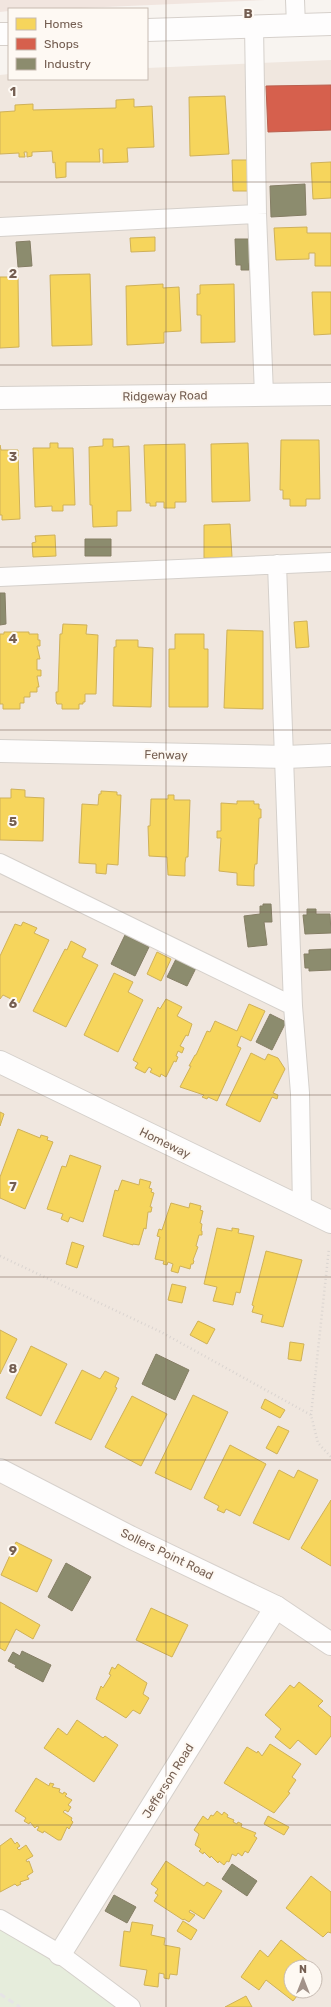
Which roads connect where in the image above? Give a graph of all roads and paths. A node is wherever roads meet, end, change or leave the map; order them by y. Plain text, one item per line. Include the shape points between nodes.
1 (295, 0) edge
2 (331, 24) edge
3 (254, 26) junction
4 (296, 26) junction
5 (148, 30) edge
6 (258, 214) junction
7 (0, 227) edge
8 (331, 394) edge
9 (264, 395) junction
10 (0, 398) edge
11 (331, 562) edge
12 (278, 564) junction
13 (0, 577) edge
14 (0, 751) edge
15 (331, 755) edge
16 (286, 757) junction
17 (0, 862) edge
18 (293, 1006) junction
19 (0, 1062) edge
20 (302, 1209) junction
21 (331, 1222) edge
22 (329, 1245) dead end
23 (0, 1256) edge
24 (311, 1415) junction
25 (331, 1456) edge
26 (0, 1470) edge
27 (276, 1607) junction
28 (331, 1644) edge
29 (0, 1919) edge
30 (60, 1954) junction
31 (131, 2007) edge

1 - 4 lane
2 - 4 street
3 - 4 street
3 - 5 street
3 - 6 lane
6 - 7 lane
6 - 9 lane
8 - 9 street, Ridgeway Road
9 - 10 street, Ridgeway Road
11 - 12 lane
12 - 13 lane
12 - 16 lane
14 - 16 street, Fenway
15 - 16 street, Fenway
16 - 18 lane
17 - 18 lane
18 - 20 lane via 300,1093
19 - 20 street, Homeway
20 - 21 street, Homeway
22 - 24 path
23 - 24 path via 161,1332
24 - 25 path via 318,1443
26 - 27 street, Sollers Point Road via 130,1537
27 - 28 street, Sollers Point Road
27 - 30 street, Jefferson Road
29 - 30 lane
30 - 31 lane

